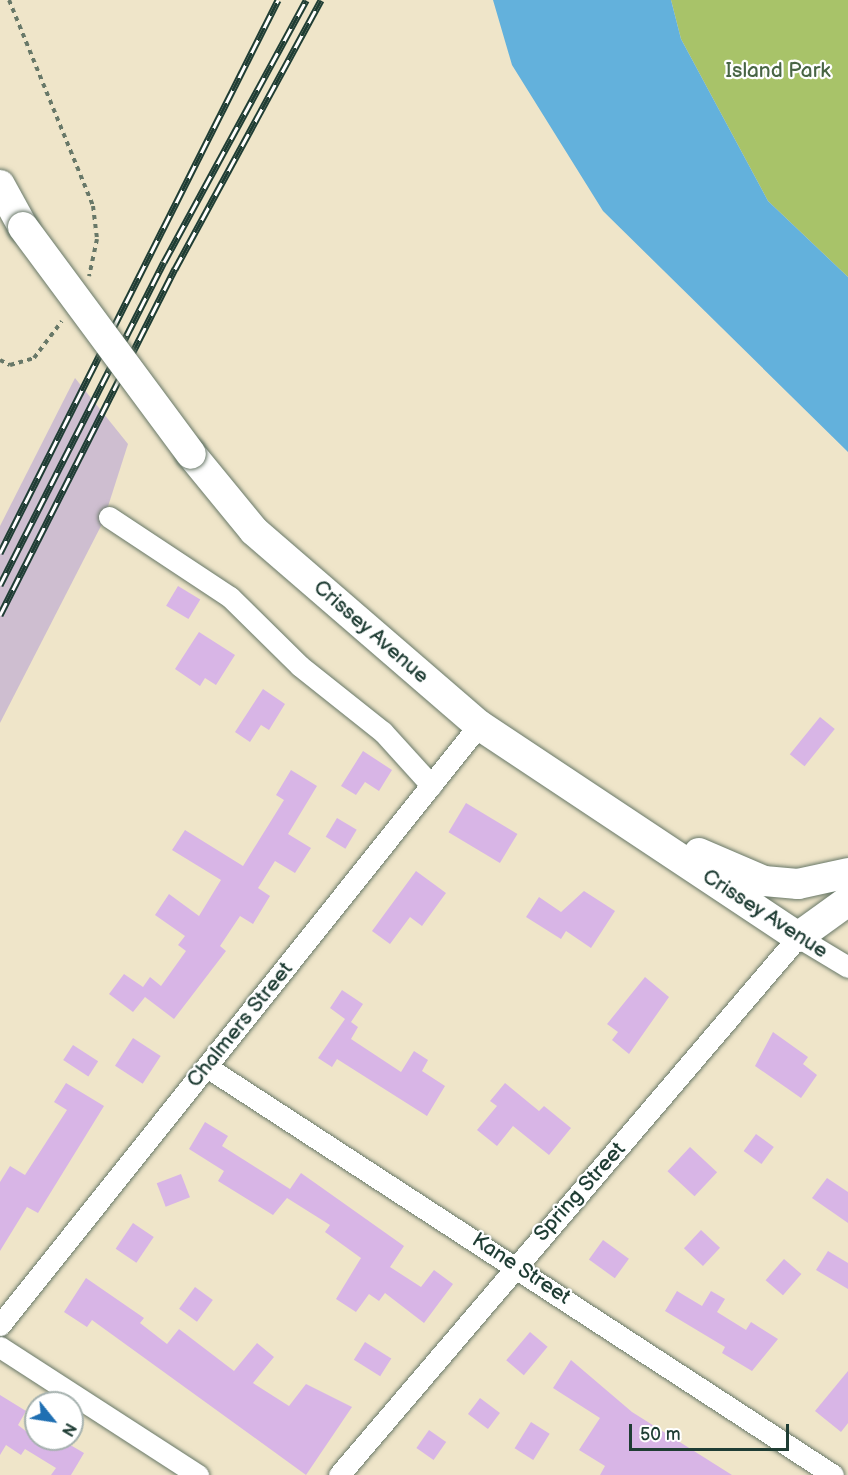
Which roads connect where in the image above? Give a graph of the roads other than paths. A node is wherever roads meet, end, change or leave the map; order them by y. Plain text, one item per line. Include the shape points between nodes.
1 (0, 185) edge
2 (109, 517) dead end
3 (479, 724) junction
4 (431, 785) junction
5 (596, 802) junction
6 (848, 873) edge
7 (848, 902) edge
8 (798, 937) junction
9 (848, 967) edge
10 (207, 1067) junction
11 (516, 1264) junction
12 (0, 1325) edge
13 (0, 1347) edge
14 (198, 1475) edge
15 (339, 1475) edge
16 (833, 1475) edge

1 - 3 main road, Crissey Avenue, bridge via 23,227 191,454 254,531
2 - 4 street via 230,597 300,666 383,732
3 - 4 street, Chalmers Street
3 - 5 main road, Crissey Avenue
4 - 10 street, Chalmers Street
5 - 6 main road via 764,881 798,884
5 - 8 main road, Crissey Avenue
7 - 8 main road
8 - 9 street, Crissey Avenue
8 - 11 street, Spring Street via 674,1087
10 - 11 street, Kane Street
10 - 12 street, Chalmers Street
11 - 15 street, Spring Street
11 - 16 street, Kane Street
13 - 14 street

